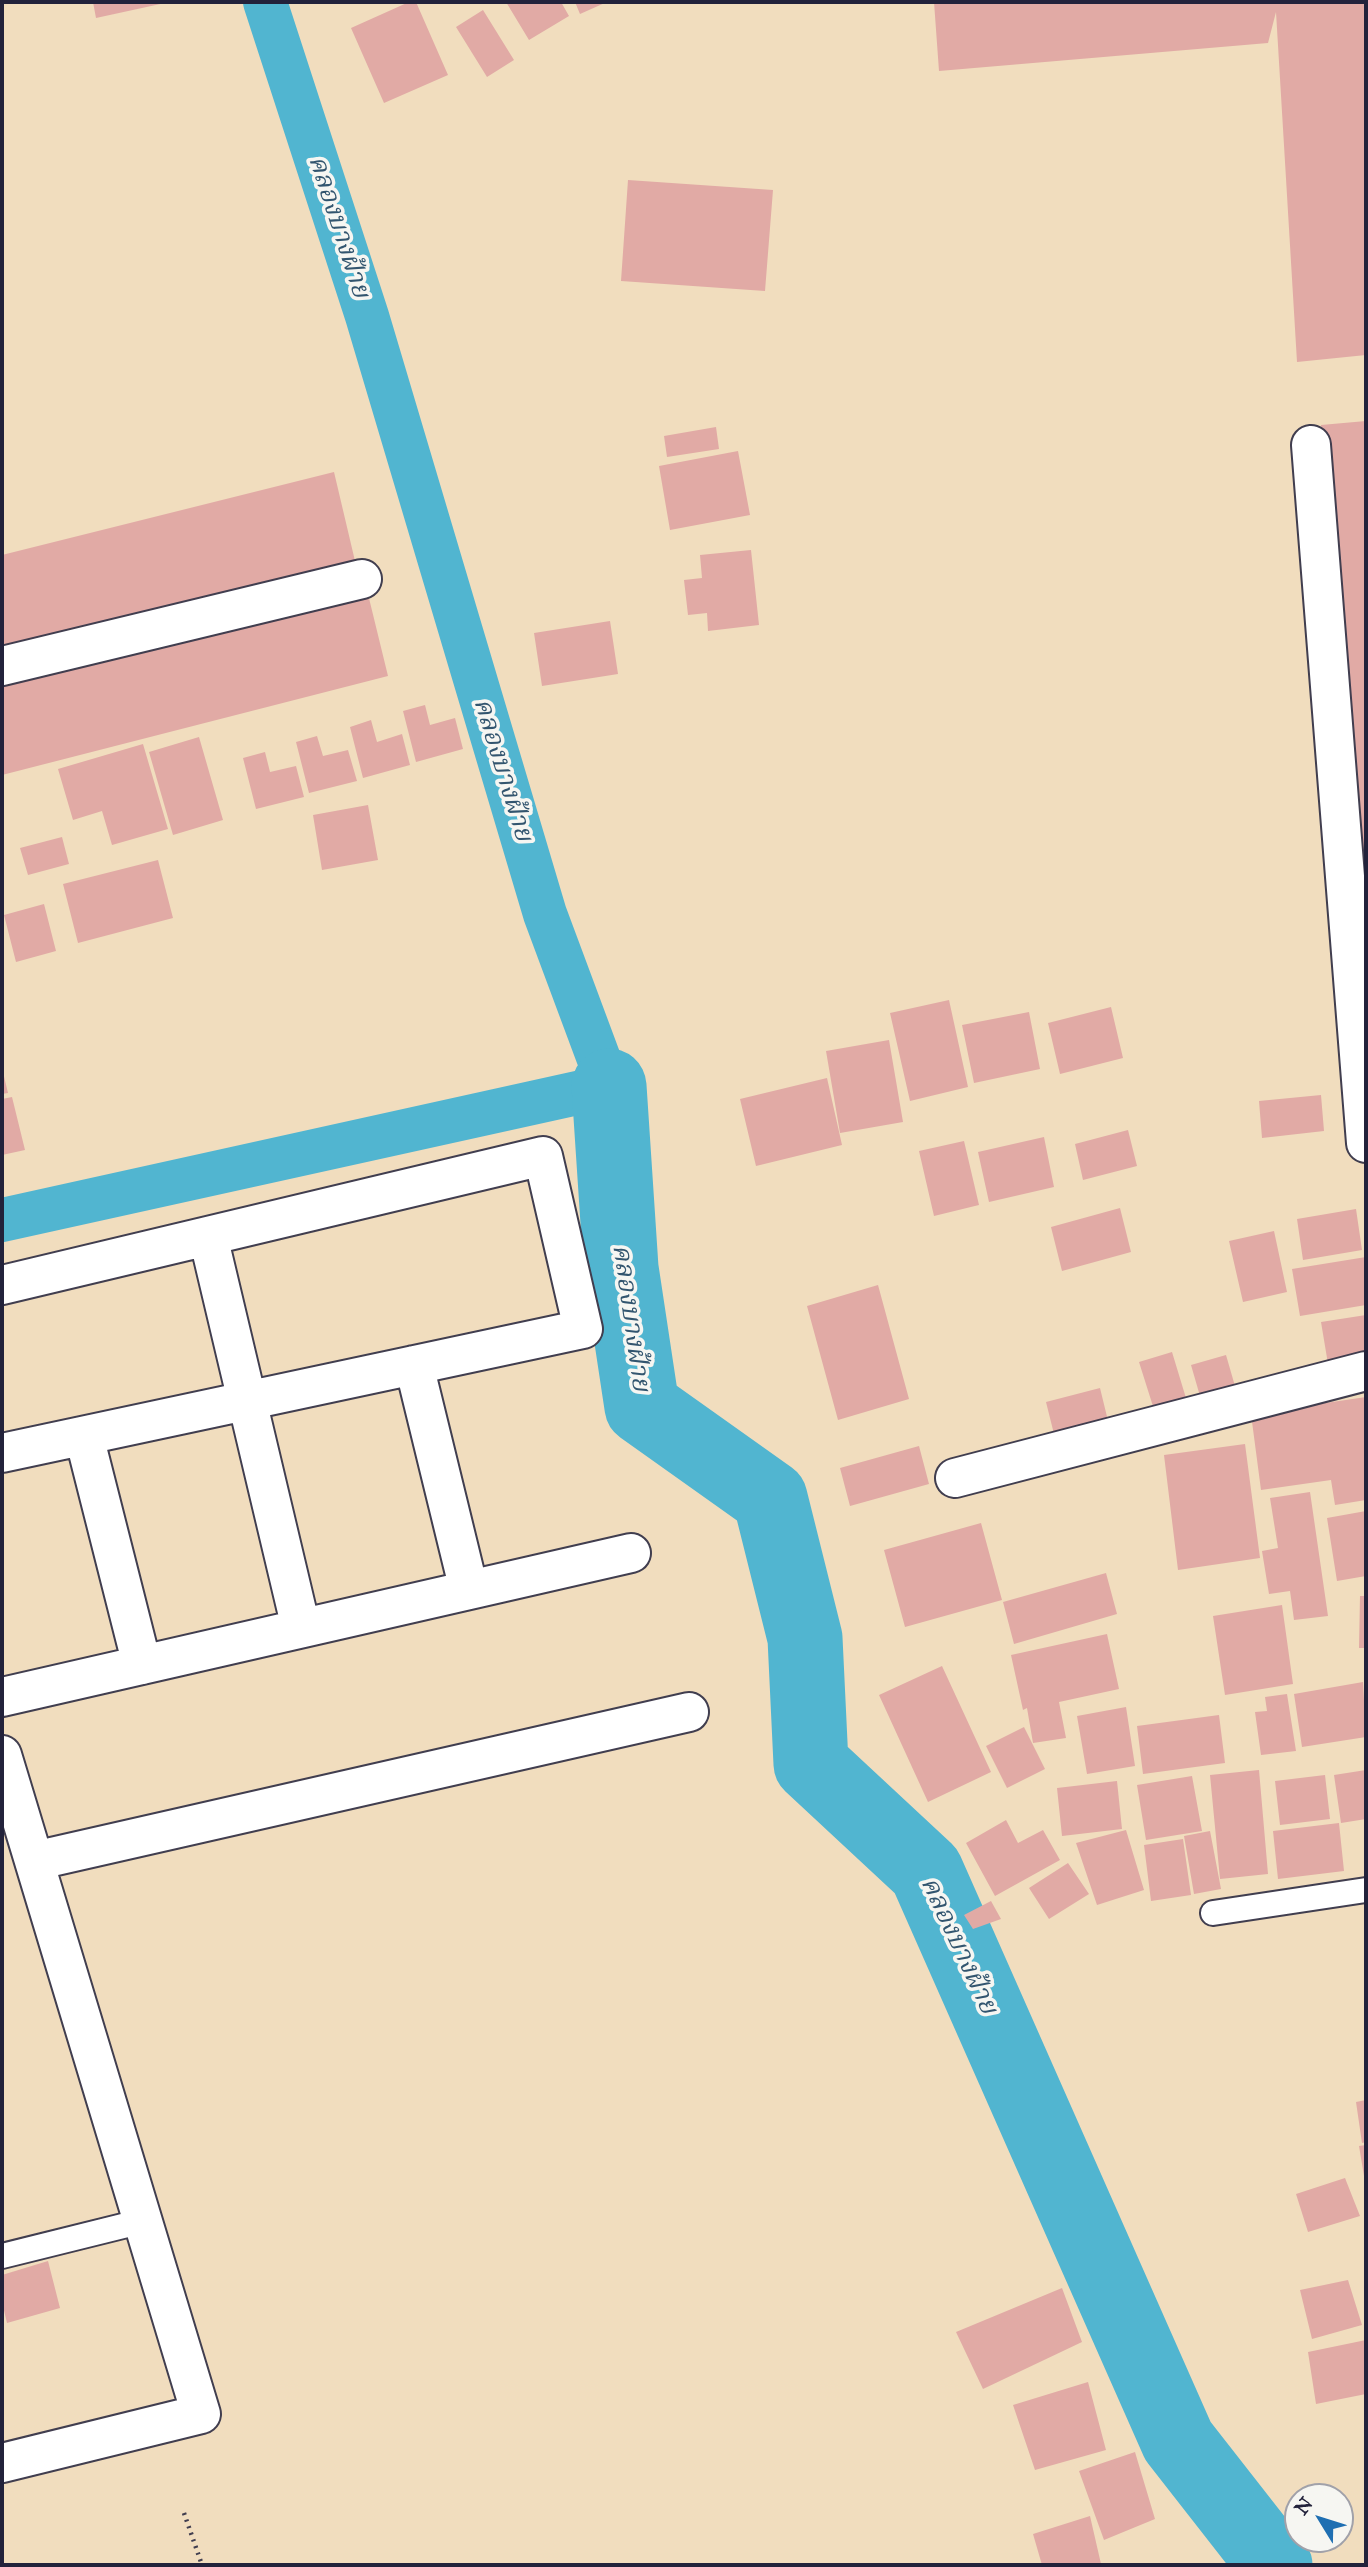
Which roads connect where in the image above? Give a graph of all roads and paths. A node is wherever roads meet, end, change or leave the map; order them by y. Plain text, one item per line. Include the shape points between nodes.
1 (1311, 445) dead end
2 (362, 579) dead end
3 (2, 666) edge
4 (1366, 1143) edge
5 (208, 1236) junction
6 (2, 1285) edge
7 (414, 1365) junction
8 (1366, 1371) edge
9 (247, 1401) junction
10 (84, 1436) junction
11 (2, 1453) edge
12 (954, 1478) dead end
13 (631, 1553) dead end
14 (469, 1590) junction
15 (301, 1628) junction
16 (142, 1664) junction
17 (2, 1697) edge
18 (690, 1712) dead end
19 (2, 1755) edge
20 (34, 1861) junction
21 (1366, 1890) edge
22 (1213, 1913) dead end
23 (143, 2221) junction
24 (2, 2256) edge
25 (2, 2463) edge
26 (184, 2513) dead end
27 (202, 2565) edge

1 - 4 street
2 - 3 street
5 - 6 street
5 - 7 street via 543,1156 583,1329
5 - 9 street
7 - 9 street
7 - 14 street
8 - 12 street
9 - 10 street
9 - 15 street
10 - 11 street
10 - 16 street
13 - 14 street
14 - 15 street
15 - 16 street
16 - 17 street
18 - 20 street
19 - 20 street
20 - 23 street
21 - 22 lane
23 - 24 lane
23 - 25 street via 201,2414
26 - 27 path

